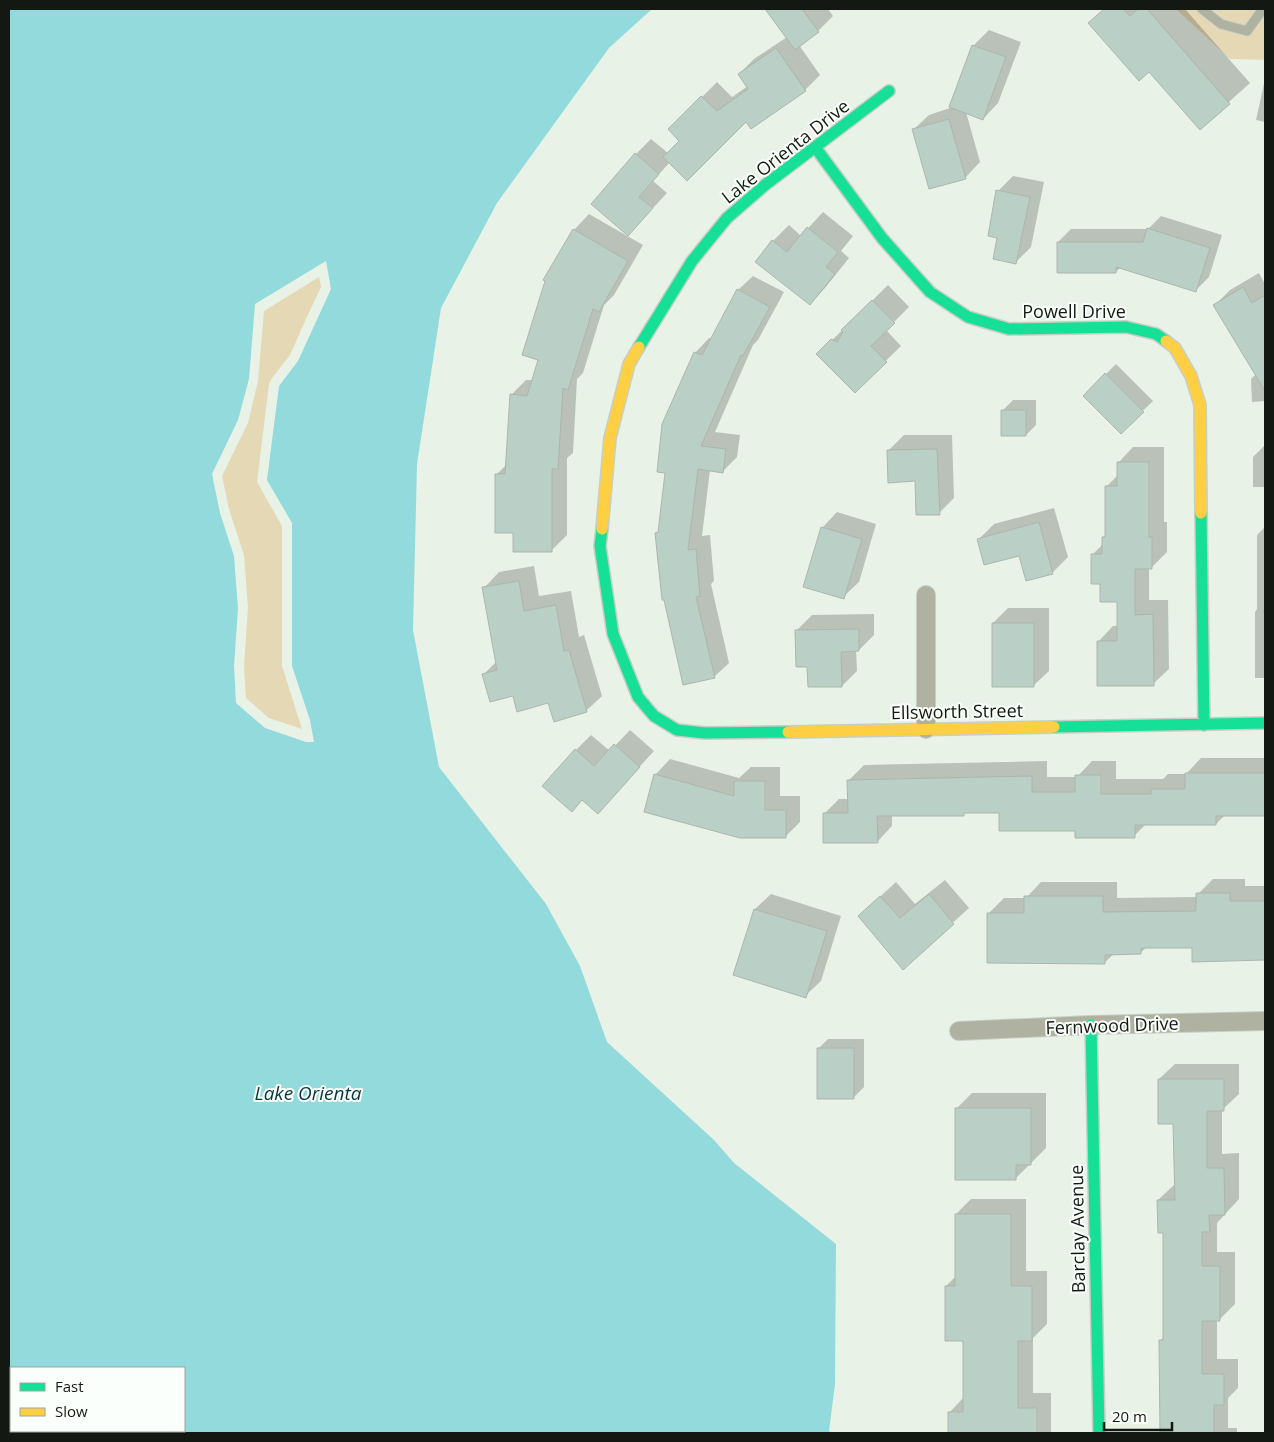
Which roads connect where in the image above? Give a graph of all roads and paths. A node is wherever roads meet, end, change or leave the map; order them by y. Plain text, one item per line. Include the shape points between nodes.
1 (1202, 9) edge
2 (1263, 9) edge
3 (889, 91) dead end
4 (816, 147) junction
5 (926, 596) dead end
6 (654, 716) joint
7 (1265, 723) edge
8 (1204, 725) junction
9 (926, 729) junction
10 (1265, 1021) edge
11 (1091, 1025) junction
12 (959, 1031) dead end
13 (1099, 1433) edge

1 - 2 lane via 1221,24 1247,31
3 - 4 street, Lake Orienta Drive
4 - 6 street, Lake Orienta Drive via 727,218 692,261 630,364 610,438 600,546 613,634 638,697
4 - 8 street, Powell Drive via 882,238 930,292 968,317 1009,330 1126,326 1156,334 1175,348 1191,376 1200,405
5 - 9 street
6 - 9 street, Ellsworth Street via 677,730 705,733
7 - 8 street, Ellsworth Street
8 - 9 street, Ellsworth Street
10 - 11 street, Fernwood Drive
11 - 12 street, Fernwood Drive
11 - 13 street, Barclay Avenue

